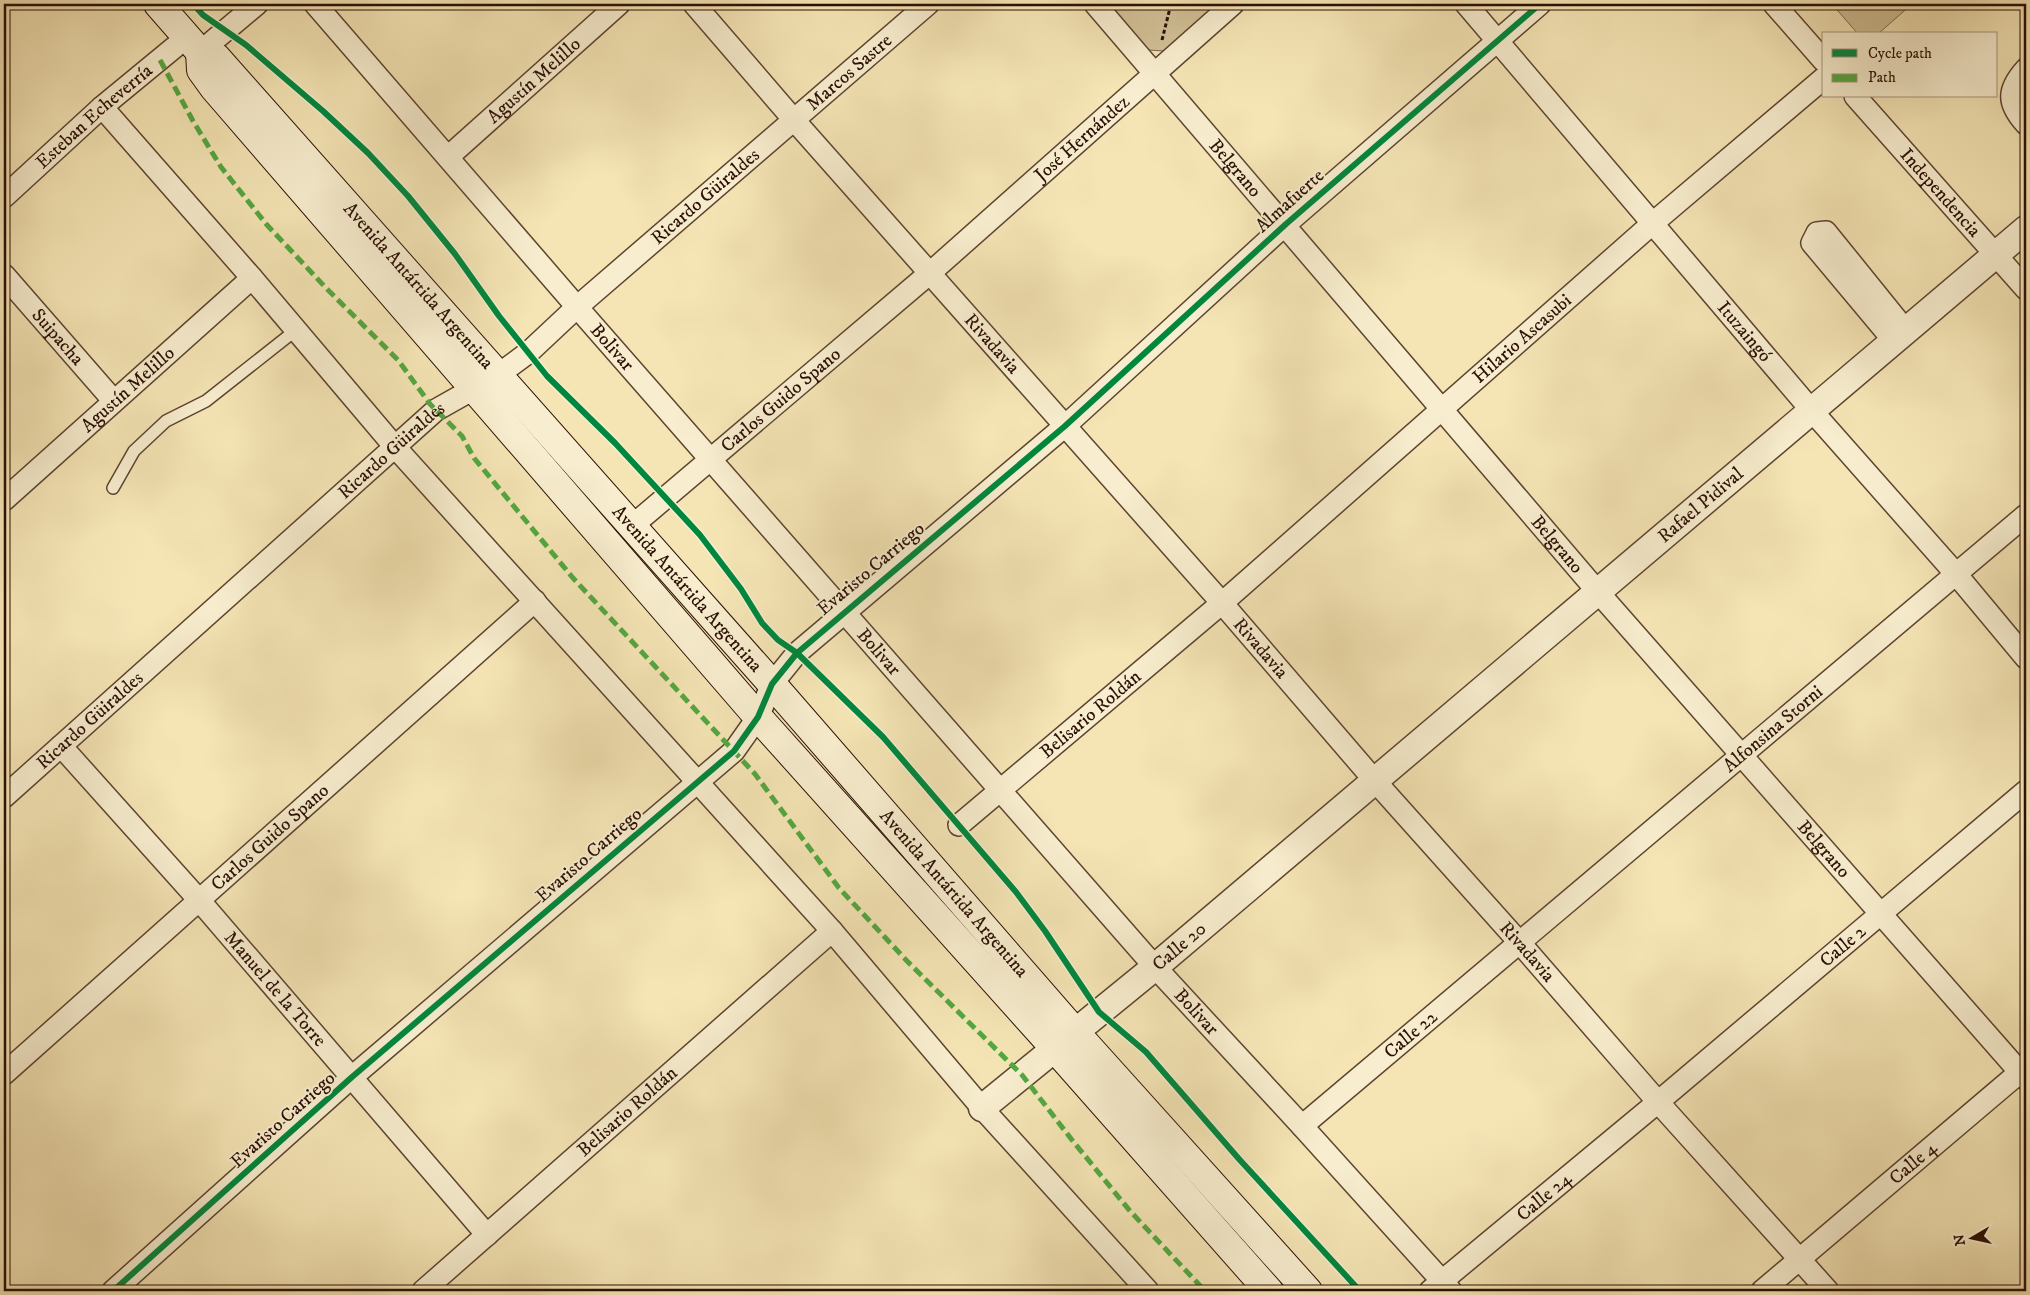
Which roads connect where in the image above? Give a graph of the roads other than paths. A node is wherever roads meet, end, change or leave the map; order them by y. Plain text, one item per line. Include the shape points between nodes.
1 (158, 4) edge
2 (257, 4) edge
3 (315, 4) edge
4 (619, 4) edge
5 (694, 4) edge
6 (928, 4) edge
7 (1095, 4) edge
8 (1232, 4) edge
9 (1466, 4) edge
10 (1540, 4) edge
11 (1774, 4) edge
12 (1497, 39) junction
13 (193, 45) junction
14 (1822, 59) edge
15 (2026, 69) edge
16 (1155, 72) junction
17 (1822, 80) edge
18 (1856, 98) edge
19 (102, 107) junction
20 (794, 120) junction
21 (2026, 124) edge
22 (448, 157) junction
23 (4, 197) edge
24 (1653, 223) junction
25 (1286, 224) junction
26 (2026, 229) edge
27 (1995, 255) junction
28 (930, 273) junction
29 (4, 274) edge
30 (252, 278) junction
31 (2026, 289) edge
32 (577, 307) junction
33 (296, 330) junction
34 (1900, 336) junction
35 (498, 375) junction
36 (475, 388) junction
37 (113, 400) junction
38 (1443, 408) junction
39 (1812, 411) junction
40 (1065, 426) junction
41 (395, 447) junction
42 (712, 459) junction
43 (113, 488) dead end
44 (4, 500) edge
45 (2026, 515) edge
46 (632, 526) junction
47 (1956, 574) junction
48 (1598, 592) junction
49 (535, 601) junction
50 (1222, 603) junction
51 (845, 611) junction
52 (2026, 658) edge
53 (772, 684) junction
54 (758, 717) junction
55 (61, 746) junction
56 (1740, 755) junction
57 (1374, 781) junction
58 (698, 782) junction
59 (1001, 791) junction
60 (2026, 791) edge
61 (4, 797) edge
62 (959, 826) dead end
63 (198, 900) junction
64 (1880, 914) junction
65 (832, 931) junction
66 (1520, 943) junction
67 (1155, 967) junction
68 (1065, 1040) junction
69 (2024, 1073) edge
70 (4, 1074) edge
71 (352, 1077) junction
72 (1658, 1102) junction
73 (982, 1108) junction
74 (1302, 1126) junction
75 (487, 1235) junction
76 (1800, 1260) junction
77 (1441, 1288) edge
78 (113, 1291) edge
79 (423, 1291) edge
80 (1148, 1291) edge
81 (1269, 1291) edge
82 (1308, 1291) edge
83 (1762, 1291) edge
84 (1828, 1291) edge

1 - 13 main road, Avenida Antártida Argentina
2 - 13 street, Esteban Echeverría
3 - 22 street, Bolivar
4 - 22 street, Agustín Melillo
5 - 20 street, Rivadavia
6 - 20 street, Marcos Sastre
7 - 16 street, Belgrano
8 - 16 street, José Hernández
9 - 12 street, Ituzaingó
10 - 12 street, Almafuerte
11 - 14 street
12 - 24 street, Ituzaingó
12 - 25 street, Almafuerte
13 - 19 street, Esteban Echeverría
13 - 35 main road, Avenida Antártida Argentina via 216,57
13 - 36 main road, Avenida Antártida Argentina via 201,70 214,88
15 - 21 street via 2014,82 2011,96 2016,112
16 - 25 street, Belgrano
16 - 28 street, José Hernández
17 - 24 street, Hilario Ascasubi
18 - 27 street, Independencia
19 - 23 street, Esteban Echeverría
19 - 30 street
20 - 28 street, Rivadavia
20 - 32 street, Ricardo Güiraldes
22 - 32 street, Bolivar
24 - 38 street, Hilario Ascasubi
24 - 39 street, Ituzaingó
25 - 38 street, Belgrano
25 - 40 street, Almafuerte
26 - 27 street, Rafael Pidival
27 - 31 street, Independencia
27 - 34 street, Rafael Pidival
28 - 40 street, Rivadavia
28 - 42 street, Carlos Guido Spano
29 - 37 street, Suipacha
30 - 33 street
30 - 37 street, Agustín Melillo
32 - 35 street, Ricardo Güiraldes via 529,352
32 - 42 street, Bolivar
33 - 41 street
33 - 43 lane via 206,401 166,421 134,451
34 - 34 street via 1826,232 1816,234 1812,242
34 - 39 street, Rafael Pidival
35 - 36 street, Ricardo Güiraldes
35 - 46 main road, Avenida Antártida Argentina
36 - 41 street, Ricardo Güiraldes via 436,410
36 - 54 main road, Avenida Antártida Argentina
37 - 44 street, Agustín Melillo
38 - 48 street, Belgrano
38 - 50 street, Hilario Ascasubi
39 - 47 street, Ituzaingó
39 - 48 street, Rafael Pidival
40 - 50 street, Rivadavia
40 - 51 street, Evaristo Carriego
41 - 49 street
41 - 55 street, Ricardo Güiraldes
42 - 46 street, Carlos Guido Spano
42 - 51 street, Bolivar
45 - 47 street, Alfonsina Storni
46 - 53 main road, Avenida Antártida Argentina
47 - 52 street, Ituzaingó
47 - 56 street, Alfonsina Storni
48 - 56 street, Belgrano
48 - 57 street, Rafael Pidival
49 - 58 street
49 - 63 street, Carlos Guido Spano
50 - 57 street, Rivadavia
50 - 59 street, Belisario Roldán
51 - 53 street, Evaristo Carriego via 797,653
51 - 59 street, Bolivar
53 - 54 street, Evaristo Carriego
53 - 68 main road, Avenida Antártida Argentina
54 - 58 street, Evaristo Carriego via 734,751
54 - 68 main road, Avenida Antártida Argentina
55 - 61 street, Ricardo Güiraldes
55 - 63 street, Manuel de la Torre
56 - 64 street, Belgrano
56 - 66 street, Alfonsina Storni
57 - 66 street, Rivadavia
57 - 67 street, Calle 20
58 - 65 street
58 - 71 street, Evaristo Carriego
59 - 62 street, Belisario Roldán
59 - 67 street, Bolivar
60 - 64 street, Calle 2
63 - 70 street, Carlos Guido Spano
63 - 71 street, Manuel de la Torre
64 - 69 street, Belgrano
64 - 72 street, Calle 2
65 - 73 street
65 - 75 street, Belisario Roldán
66 - 72 street, Rivadavia
66 - 74 street, Calle 22
67 - 68 street, Calle 20
67 - 74 street, Bolivar
68 - 73 street, Calle 20
68 - 81 main road, Avenida Antártida Argentina
68 - 82 main road, Avenida Antártida Argentina
69 - 76 street, Calle 4
71 - 75 street, Manuel de la Torre
71 - 78 street, Evaristo Carriego
72 - 76 street, Rivadavia
72 - 77 street, Calle 24
73 - 80 street
74 - 77 street, Bolivar
75 - 79 street, Belisario Roldán
76 - 83 street, Calle 4
76 - 84 street, Rivadavia

